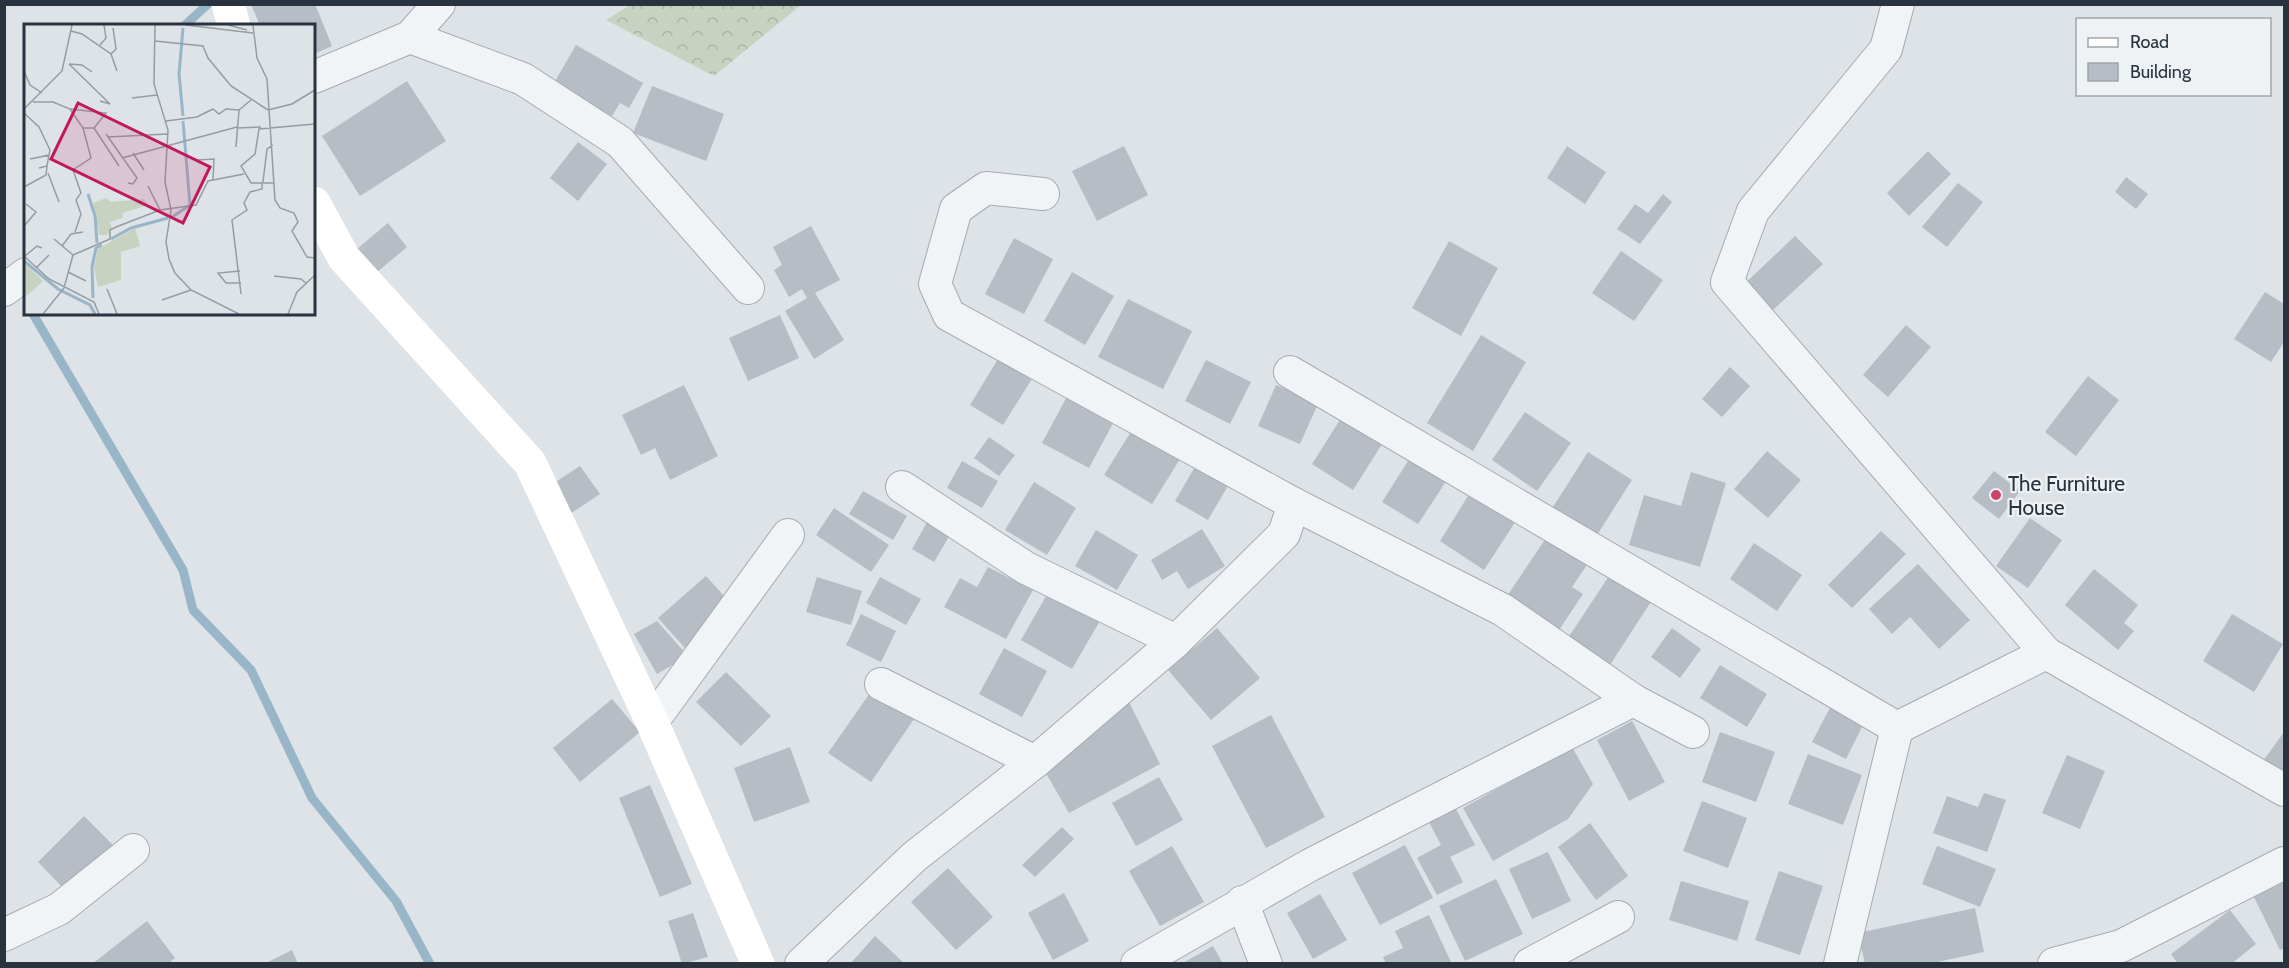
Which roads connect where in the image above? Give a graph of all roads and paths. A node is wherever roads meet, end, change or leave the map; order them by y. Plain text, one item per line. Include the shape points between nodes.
1 (228, 4) edge
2 (439, 4) edge
3 (1898, 4) edge
4 (233, 24) edge
5 (410, 37) junction
6 (315, 76) edge
7 (1043, 194) dead end
8 (315, 205) edge
9 (748, 288) dead end
10 (1290, 372) dead end
11 (902, 487) dead end
12 (1294, 504) junction
13 (788, 535) dead end
14 (1176, 641) junction
15 (2046, 653) junction
16 (881, 684) dead end
17 (1634, 700) junction
18 (652, 722) junction
19 (1897, 728) junction
20 (1693, 732) dead end
21 (1035, 762) junction
22 (2284, 790) edge
23 (133, 850) dead end
24 (2284, 863) edge
25 (1242, 902) junction
26 (1618, 916) dead end
27 (4, 935) edge
28 (758, 963) edge
29 (801, 963) edge
30 (1137, 963) edge
31 (1266, 963) edge
32 (1530, 963) edge
33 (1840, 963) edge
34 (2054, 963) edge

1 - 4 street
2 - 5 street
3 - 15 street via 1886,50 1753,211 1728,282
5 - 6 street
5 - 9 street via 522,79 620,142
7 - 12 street via 986,188 956,209 935,284 949,315
8 - 18 street via 344,258 530,463
10 - 19 street
11 - 14 street via 1026,568
12 - 14 street via 1284,534
12 - 17 street via 1503,610
13 - 18 street
14 - 21 street
15 - 19 street
15 - 22 street
16 - 21 street
17 - 20 street
17 - 25 street
18 - 28 street
19 - 33 street
21 - 29 street via 914,857
23 - 27 street via 59,909
24 - 34 street via 2121,946
25 - 30 street
25 - 31 street
26 - 32 street

